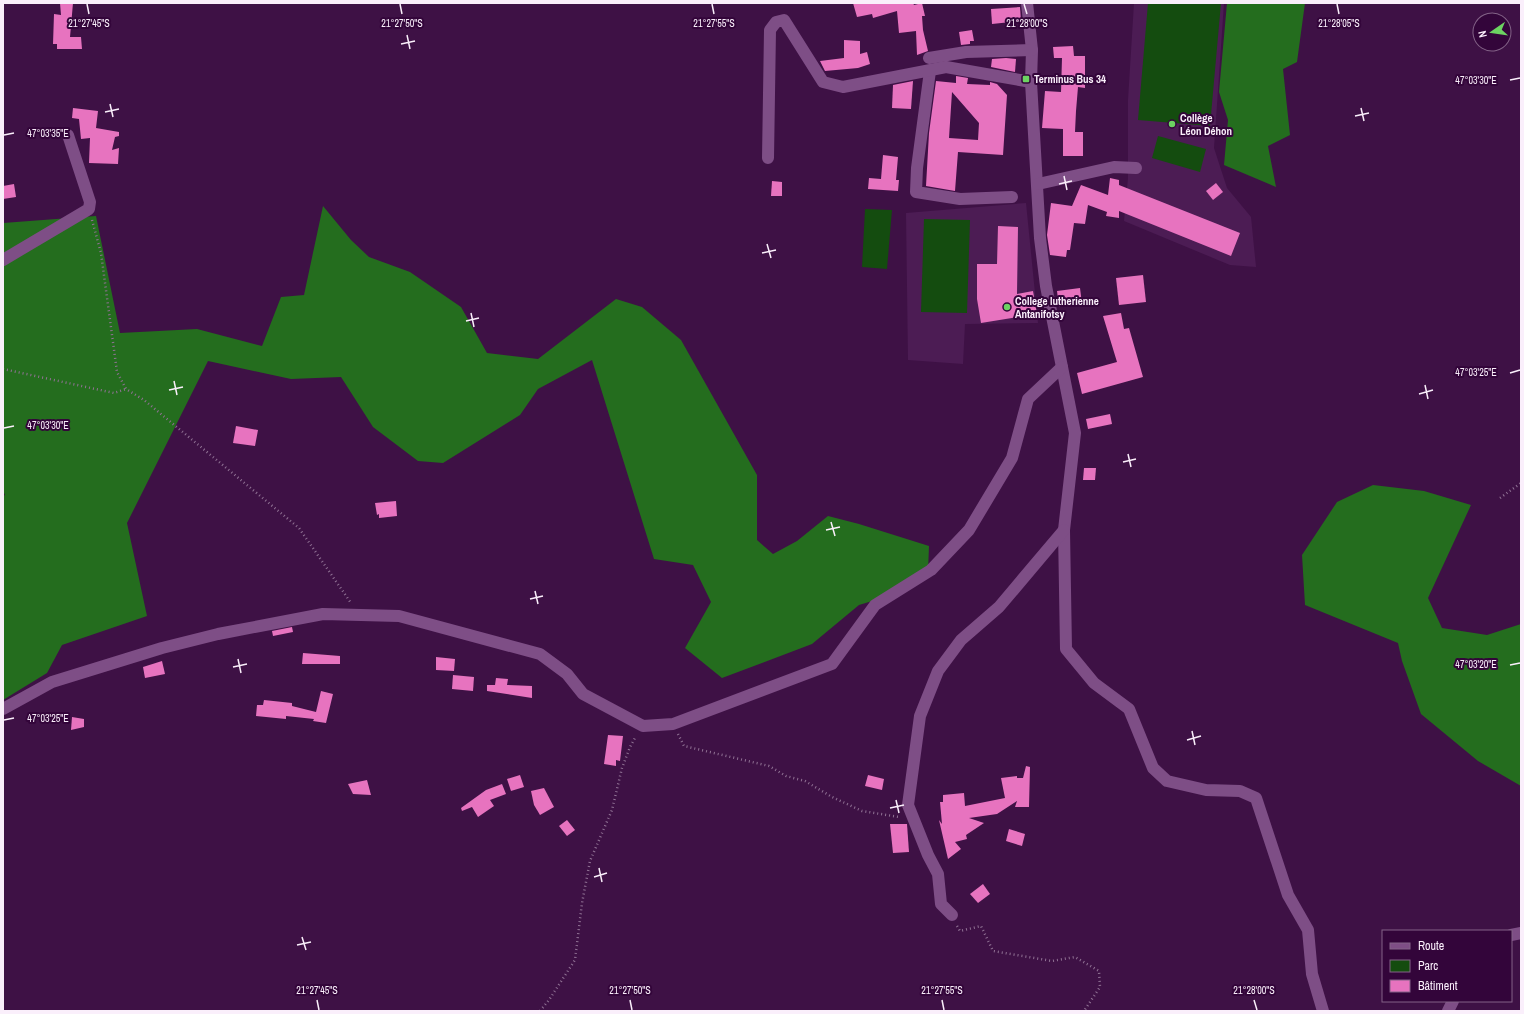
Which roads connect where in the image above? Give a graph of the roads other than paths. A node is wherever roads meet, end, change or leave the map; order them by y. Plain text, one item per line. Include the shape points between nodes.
1 (1027, 3) edge
2 (1032, 50) junction
3 (929, 58) dead end
4 (930, 70) junction
5 (1031, 82) junction
6 (68, 136) dead end
7 (768, 158) dead end
8 (1136, 168) dead end
9 (1038, 184) junction
10 (1012, 197) dead end
11 (3, 260) edge
12 (1062, 367) junction
13 (1064, 530) junction
14 (3, 709) edge
15 (952, 915) road end
16 (1452, 1002) edge
17 (1323, 1011) edge
18 (1448, 1011) edge

1 - 2 street
2 - 3 street via 966,52
2 - 5 street
4 - 5 street via 946,68
4 - 7 street via 843,88 823,82 784,20 776,22 770,30
4 - 10 street via 916,192 960,199
5 - 9 street
6 - 11 street via 90,202 89,209
8 - 9 street via 1114,166
9 - 12 street via 1040,238 1046,286
12 - 13 street via 1075,433
12 - 14 street via 1028,399 1012,458 969,530 931,570 875,605 832,664 673,724 643,726 583,694 567,674 540,654 399,616 323,614 280,621 162,648 52,682
13 - 15 street via 998,607 961,640 938,672 920,716 908,805 938,874 941,904
13 - 17 street via 1066,649 1094,683 1129,709 1153,768 1167,781 1206,790 1240,791 1256,798 1288,895 1308,930 1312,974
16 - 18 street

